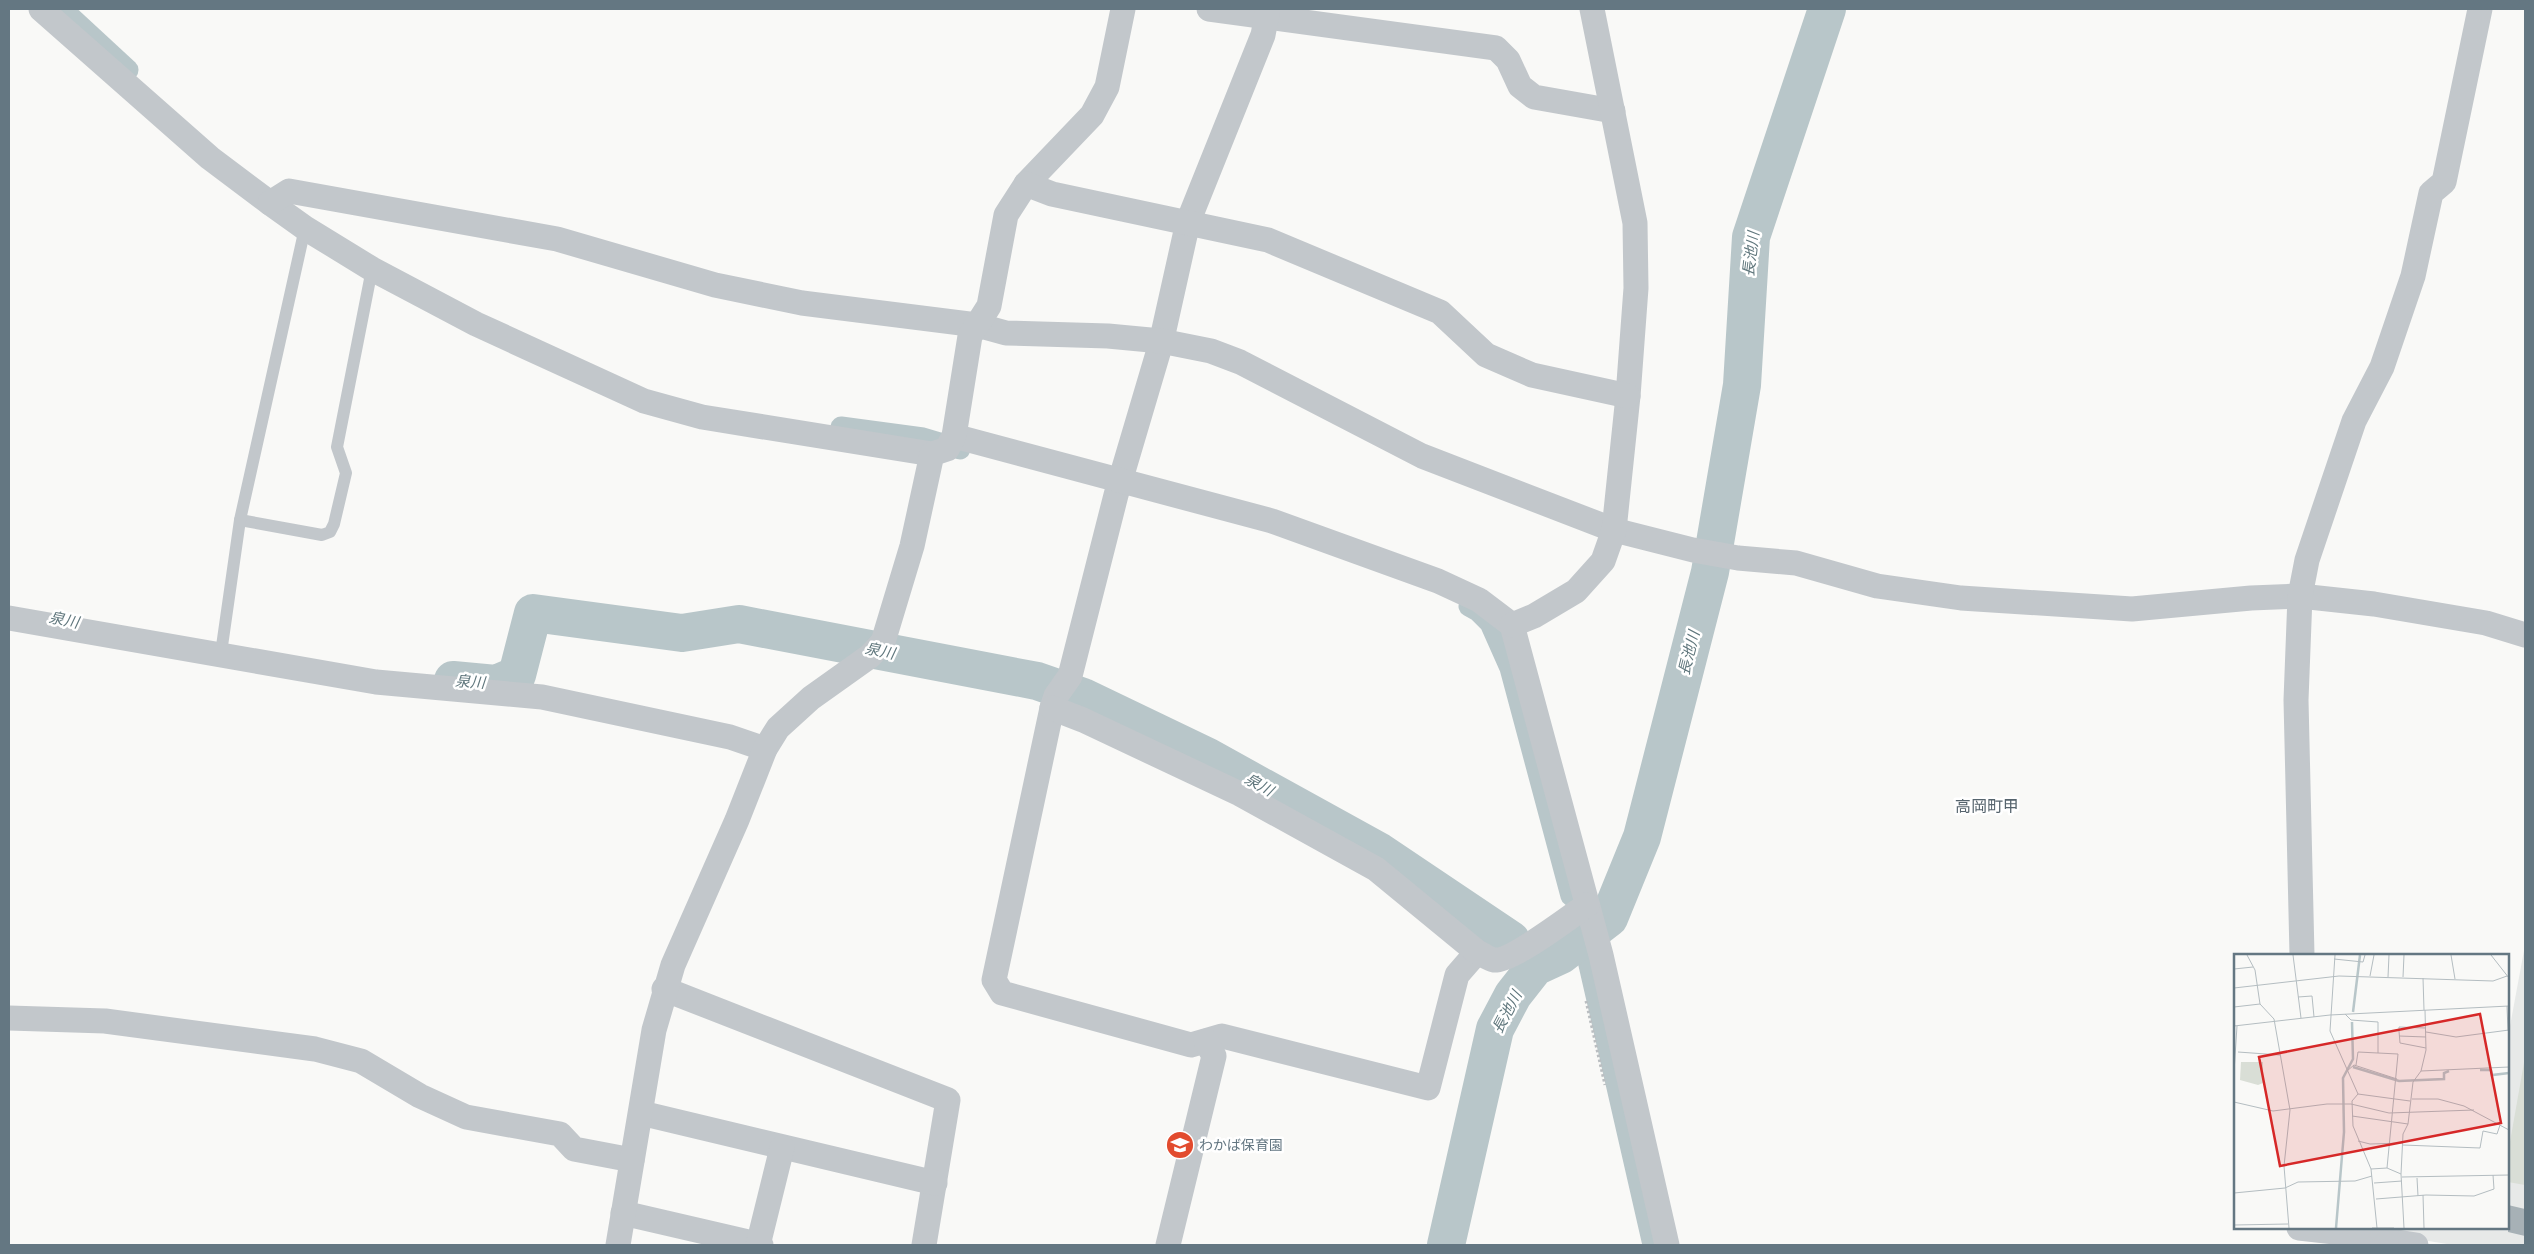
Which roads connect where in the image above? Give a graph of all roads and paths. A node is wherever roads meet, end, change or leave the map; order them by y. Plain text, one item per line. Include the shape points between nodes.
1 (41, 9) edge
2 (1123, 9) edge
3 (1209, 9) edge
4 (1592, 9) edge
5 (2480, 9) edge
6 (1267, 13) edge
7 (1614, 111) junction
8 (1026, 184) junction
9 (279, 197) junction
10 (1188, 222) junction
11 (305, 228) junction
12 (372, 269) junction
13 (977, 325) junction
14 (1161, 341) junction
15 (1628, 396) junction
16 (947, 445) junction
17 (1119, 486) junction
18 (240, 520) junction
19 (1614, 530) junction
20 (2300, 596) junction
21 (9, 618) edge
22 (1512, 625) junction
23 (2525, 635) edge
24 (221, 653) junction
25 (1058, 695) junction
26 (765, 749) junction
27 (1589, 911) junction
28 (1477, 952) junction
29 (2302, 954) edge
30 (664, 989) junction
31 (9, 1018) edge
32 (1206, 1041) junction
33 (641, 1113) junction
34 (782, 1148) junction
35 (632, 1160) junction
36 (935, 1183) junction
37 (623, 1213) junction
38 (2299, 1229) edge
39 (2308, 1229) edge
40 (618, 1245) edge
41 (759, 1245) edge
42 (924, 1245) edge
43 (1168, 1245) edge
44 (1667, 1245) edge
45 (2298, 1245) edge
46 (2416, 1245) edge

1 - 9 street via 210,158
2 - 8 street via 1107,87 1096,108
3 - 6 street
4 - 7 street
5 - 20 street via 2444,182 2431,194 2414,276 2382,367 2354,421 2307,560
6 - 7 street via 1496,48 1508,60 1520,86 1534,97
6 - 10 street via 1263,35
7 - 15 street via 1635,223 1636,288
8 - 10 street via 1052,194
8 - 13 street via 1006,215 989,306
9 - 11 street
9 - 13 street via 557,239 715,285 802,303
10 - 14 street
10 - 15 street via 1268,240 1432,308 1486,355 1532,375
11 - 12 street
11 - 18 lane
12 - 16 street via 476,324 644,401 702,418
12 - 18 lane via 336,447 346,473 330,532 322,536
13 - 14 street via 1006,333
13 - 16 street via 970,336
14 - 17 street
14 - 19 street via 1211,351 1240,362 1422,456
15 - 19 street
16 - 17 street
16 - 26 street via 877,649 811,698 778,728
17 - 22 street via 1272,521 1438,581 1479,600
17 - 25 street
18 - 24 lane
19 - 20 street via 1693,550 1796,563 1877,586 1960,598 2132,609
19 - 22 street via 1603,562 1576,591
20 - 23 street via 2411,610 2486,623
20 - 29 street via 2296,700
21 - 24 street
22 - 27 street
24 - 26 street via 376,682 542,697 730,737
25 - 28 street via 1083,720 1240,794 1376,869
25 - 32 street via 994,980 1002,994 1191,1045
26 - 30 street
27 - 28 street via 1507,957 1495,960
27 - 44 street
28 - 32 street via 1457,975 1428,1088 1222,1036
30 - 33 street
30 - 36 street via 948,1100
31 - 35 street via 105,1022 315,1049 361,1061 420,1096 466,1116 560,1134 574,1149
32 - 43 street via 1214,1056
33 - 34 street
33 - 35 street
34 - 36 street
34 - 41 street
35 - 37 street
36 - 42 street
37 - 40 street
37 - 41 street
38 - 45 street
39 - 46 street

